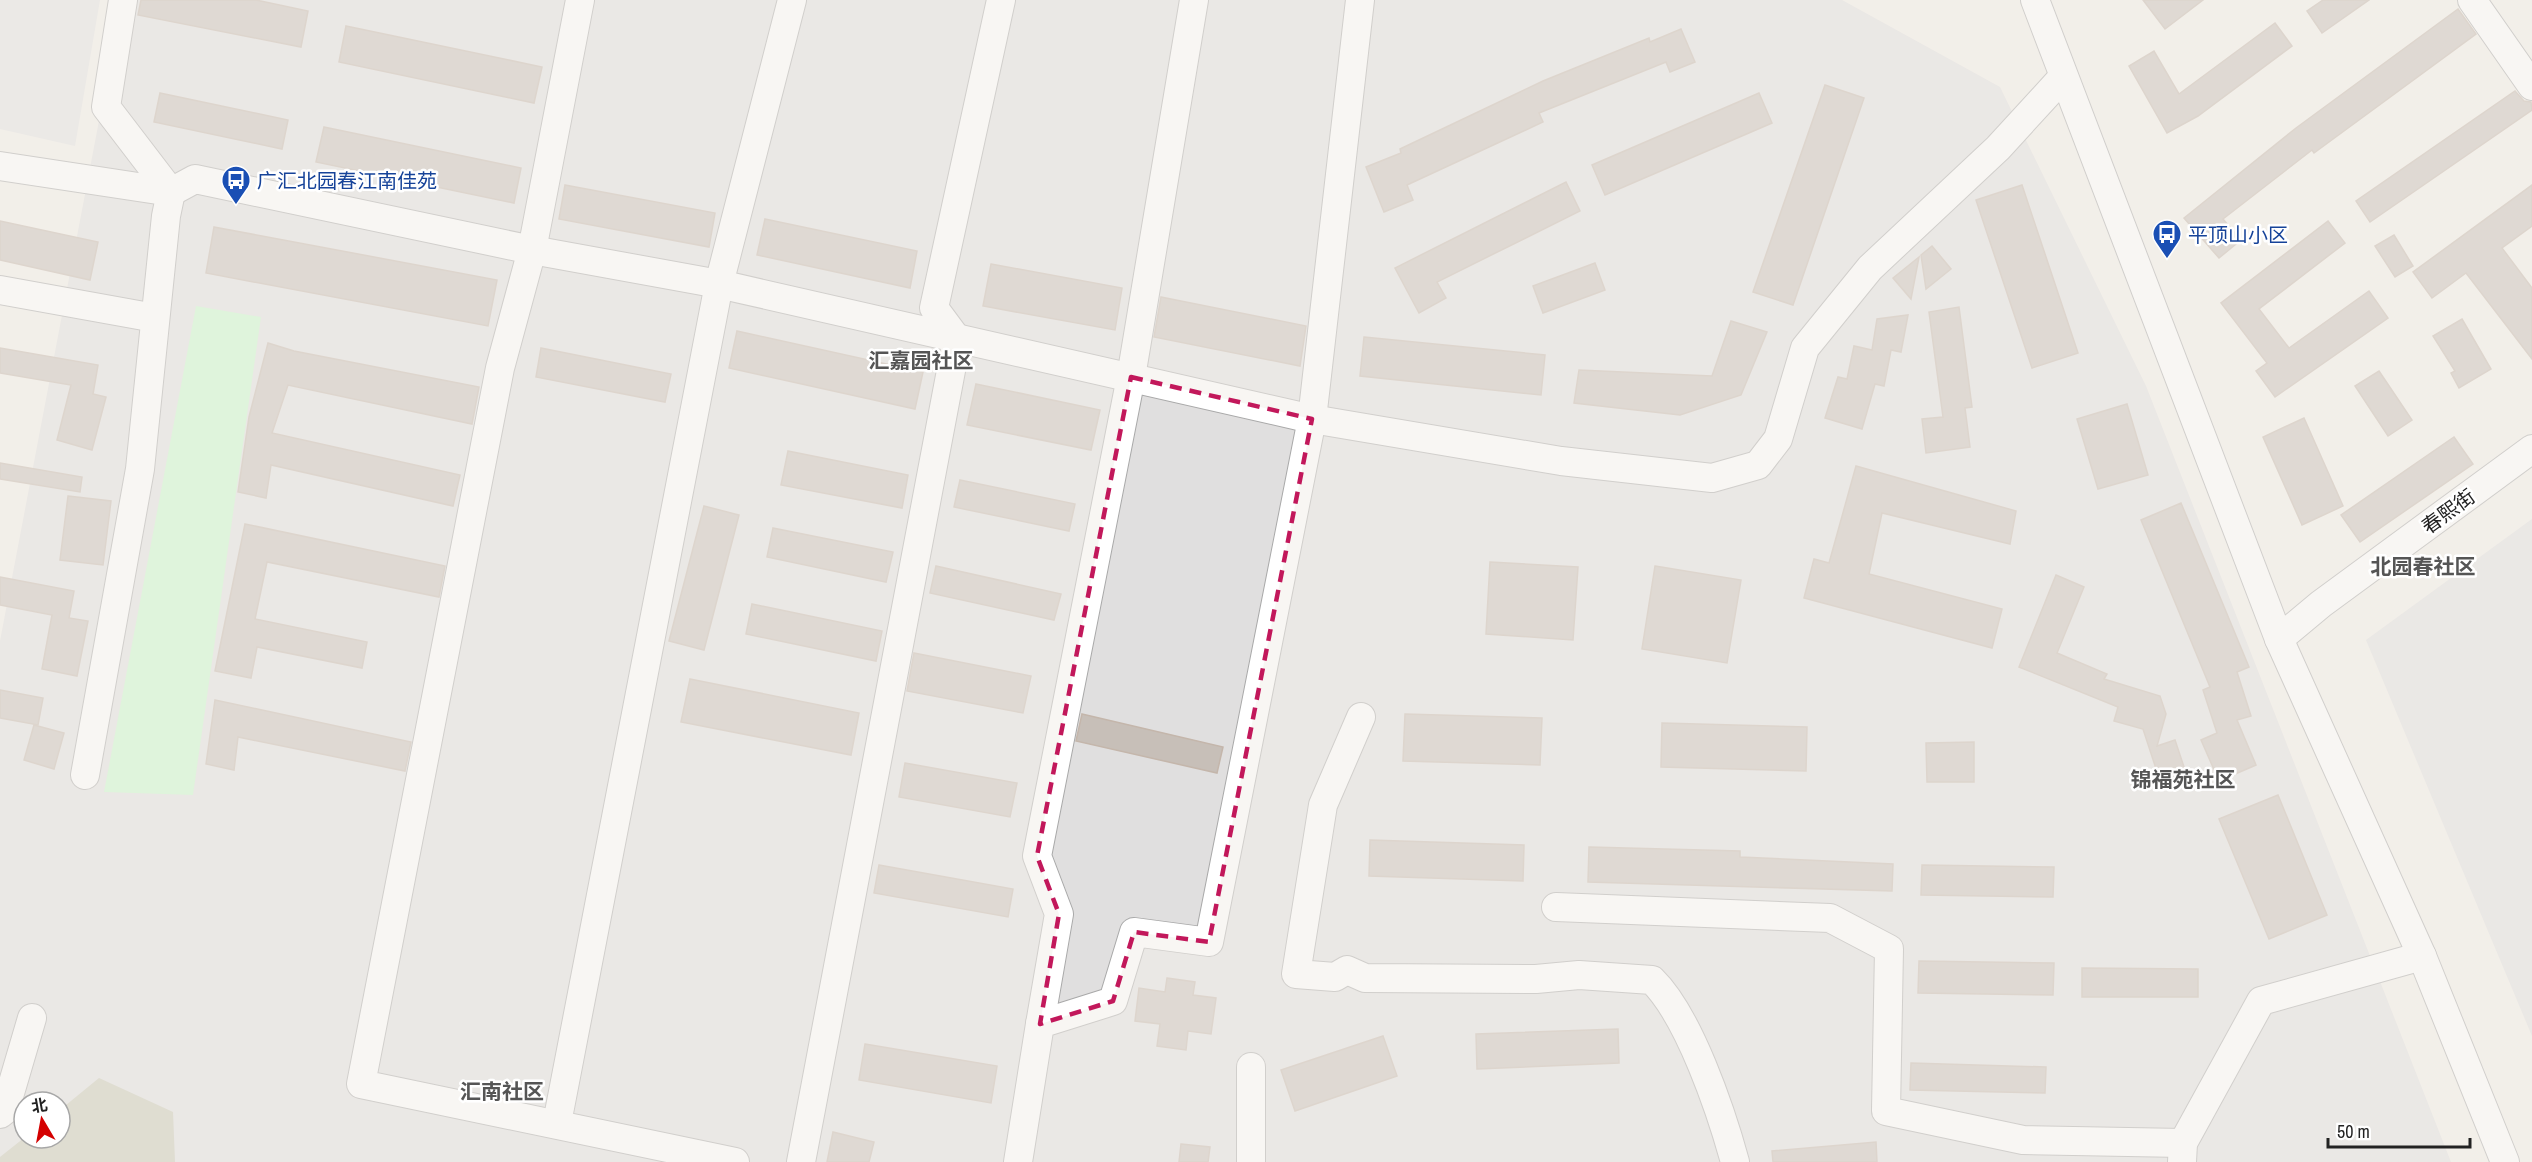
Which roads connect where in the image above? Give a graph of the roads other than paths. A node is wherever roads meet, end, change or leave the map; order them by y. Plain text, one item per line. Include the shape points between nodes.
1 (123, 0) edge
2 (580, 0) edge
3 (792, 0) edge
4 (1001, 0) edge
5 (1194, 0) edge
6 (1360, 0) edge
7 (2035, 0) edge
8 (2472, 0) edge
9 (2063, 77) junction
10 (2532, 86) edge
11 (0, 166) edge
12 (171, 192) junction
13 (532, 250) junction
14 (719, 284) junction
15 (0, 290) edge
16 (155, 318) junction
17 (957, 339) junction
18 (1131, 377) junction
19 (1312, 419) junction
20 (2532, 449) edge
21 (2279, 639) junction
22 (1361, 717) dead end
23 (85, 775) dead end
24 (1556, 907) dead end
25 (2422, 956) junction
26 (32, 1018) dead end
27 (1040, 1024) junction
28 (1251, 1067) dead end
29 (0, 1114) edge
30 (557, 1123) junction
31 (2182, 1153) edge
32 (735, 1162) edge
33 (801, 1162) edge
34 (1018, 1162) edge
35 (1251, 1162) edge
36 (1735, 1162) edge
37 (2505, 1162) edge

1 - 12 street via 106,107
2 - 13 street
3 - 14 street
4 - 17 street via 934,308
5 - 18 street
6 - 19 street
7 - 9 street
8 - 10 street
9 - 19 street via 1998,148 1870,268 1805,348 1778,439 1758,465 1712,478 1561,461
9 - 21 street
11 - 12 street
12 - 13 street via 195,179
12 - 16 street
13 - 14 street
13 - 30 street via 500,368 361,1084
14 - 17 street
14 - 30 street
15 - 16 street
16 - 23 street via 140,469
17 - 18 street
17 - 33 street
18 - 19 street
18 - 27 street via 1037,856 1059,914
19 - 27 street via 1209,942 1134,932 1113,1001
20 - 21 street, 春熙街
21 - 25 street
22 - 36 street via 1323,805 1296,974 1335,977 1347,970 1365,978 1536,979 1579,975 1652,980 1667,994 1696,1056
24 - 31 street via 1830,918 1889,949 1886,1111 2023,1140
25 - 31 street via 2261,1001
25 - 37 street
26 - 29 street via 5,1110
27 - 34 street
28 - 35 street
30 - 32 street

